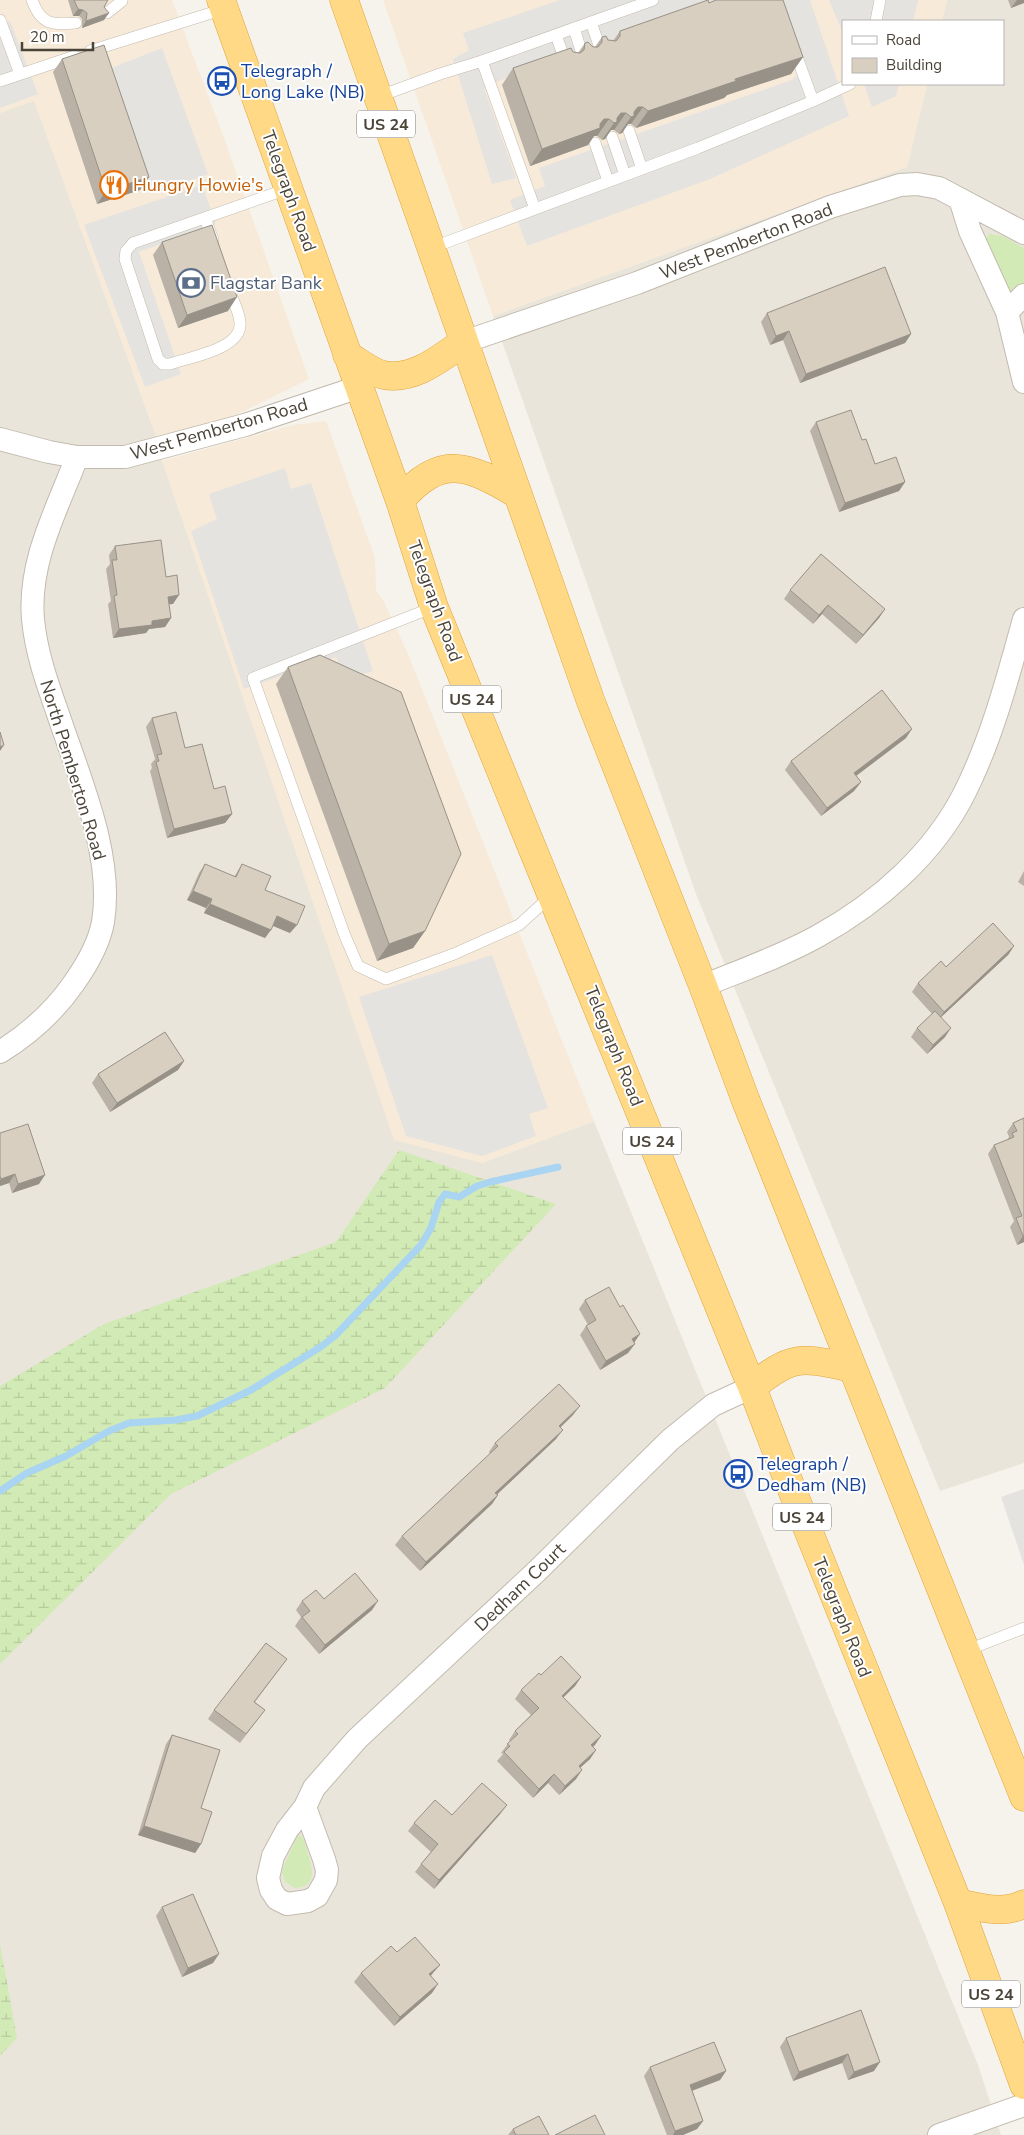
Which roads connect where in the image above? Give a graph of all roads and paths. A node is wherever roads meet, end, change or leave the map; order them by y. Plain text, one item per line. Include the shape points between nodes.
1 (32, 0) edge
2 (122, 0) edge
3 (344, 0) edge
4 (653, 0) edge
5 (880, 0) edge
6 (223, 4) edge
7 (107, 13) edge
8 (0, 20) edge
9 (876, 20) edge
10 (591, 22) junction
11 (76, 24) dead end
12 (574, 28) junction
13 (556, 35) junction
14 (790, 37) edge
15 (601, 50) edge
16 (583, 56) edge
17 (482, 62) junction
18 (566, 63) edge
19 (20, 74) junction
20 (0, 81) edge
21 (848, 85) edge
22 (377, 96) junction
23 (814, 101) junction
24 (629, 131) edge
25 (612, 137) edge
26 (595, 143) edge
27 (642, 169) junction
28 (626, 175) junction
29 (608, 181) junction
30 (287, 190) junction
31 (960, 199) junction
32 (535, 209) junction
33 (205, 218) junction
34 (1024, 233) edge
35 (431, 248) junction
36 (217, 253) edge
37 (226, 279) edge
38 (1024, 295) edge
39 (1007, 312) junction
40 (464, 342) junction
41 (347, 355) junction
42 (1024, 382) edge
43 (359, 387) junction
44 (0, 439) edge
45 (77, 457) junction
46 (517, 494) junction
47 (400, 501) junction
48 (434, 607) junction
49 (1024, 619) edge
50 (552, 894) junction
51 (703, 986) junction
52 (0, 1052) edge
53 (852, 1368) junction
54 (752, 1387) junction
55 (1024, 1628) edge
56 (964, 1651) junction
57 (1024, 1797) edge
58 (305, 1807) dead end
59 (958, 1902) junction
60 (1024, 1904) edge
61 (1024, 2086) edge
62 (1024, 2105) edge
63 (939, 2135) edge

1 - 11 lane via 37,14 53,25
2 - 7 lane
3 - 22 highway, US 24
4 - 10 lane
5 - 9 lane
6 - 19 lane
6 - 30 highway, Telegraph Road / US 24
8 - 19 lane
10 - 12 lane
10 - 15 lane
12 - 13 lane
12 - 16 lane
13 - 17 lane
13 - 18 lane
14 - 23 lane
17 - 22 lane
17 - 32 lane
19 - 20 lane
21 - 23 lane
22 - 35 highway, US 24
23 - 27 lane
24 - 27 lane
25 - 28 lane
26 - 29 lane
27 - 28 lane
28 - 29 lane
29 - 32 lane
30 - 33 lane
30 - 41 highway, Telegraph Road / US 24
31 - 34 street, West Pemberton Road
31 - 39 street via 970,231
31 - 40 street, West Pemberton Road via 929,185 900,185 830,207 638,283
32 - 35 lane
33 - 36 lane
33 - 37 lane via 133,243 126,251 125,259 158,359 163,364 229,345 238,334 240,322
35 - 40 highway, US 24
38 - 39 street
39 - 42 street
40 - 41 highway via 426,366 401,376 383,375
40 - 46 highway, US 24
41 - 43 highway, Telegraph Road / US 24
43 - 45 street, West Pemberton Road via 245,425 156,450 126,457
43 - 47 highway, Telegraph Road / US 24
44 - 45 street, West Pemberton Road
45 - 52 street, North Pemberton Road via 38,560 33,589 33,619 41,664 98,841 105,879 103,924 84,969 67,993 47,1017
46 - 47 highway via 486,475 447,468 413,485
46 - 51 highway, US 24 via 591,702
47 - 48 highway, Telegraph Road / US 24
48 - 50 highway, Telegraph Road / US 24
48 - 50 lane via 253,678 345,936 358,966 386,979 519,925
49 - 51 street via 986,744 965,792 937,836 914,863 892,885 825,932 791,950
50 - 54 highway, Telegraph Road / US 24
51 - 53 highway, US 24
53 - 54 highway via 811,1360 792,1362 775,1368
53 - 56 highway, US 24
54 - 58 street, Dedham Court via 713,1405 670,1440 530,1578 357,1739 314,1788
54 - 59 highway, Telegraph Road / US 24
55 - 56 lane
56 - 57 highway, US 24
59 - 60 highway via 1002,1911
59 - 61 highway, Telegraph Road / US 24
62 - 63 street

